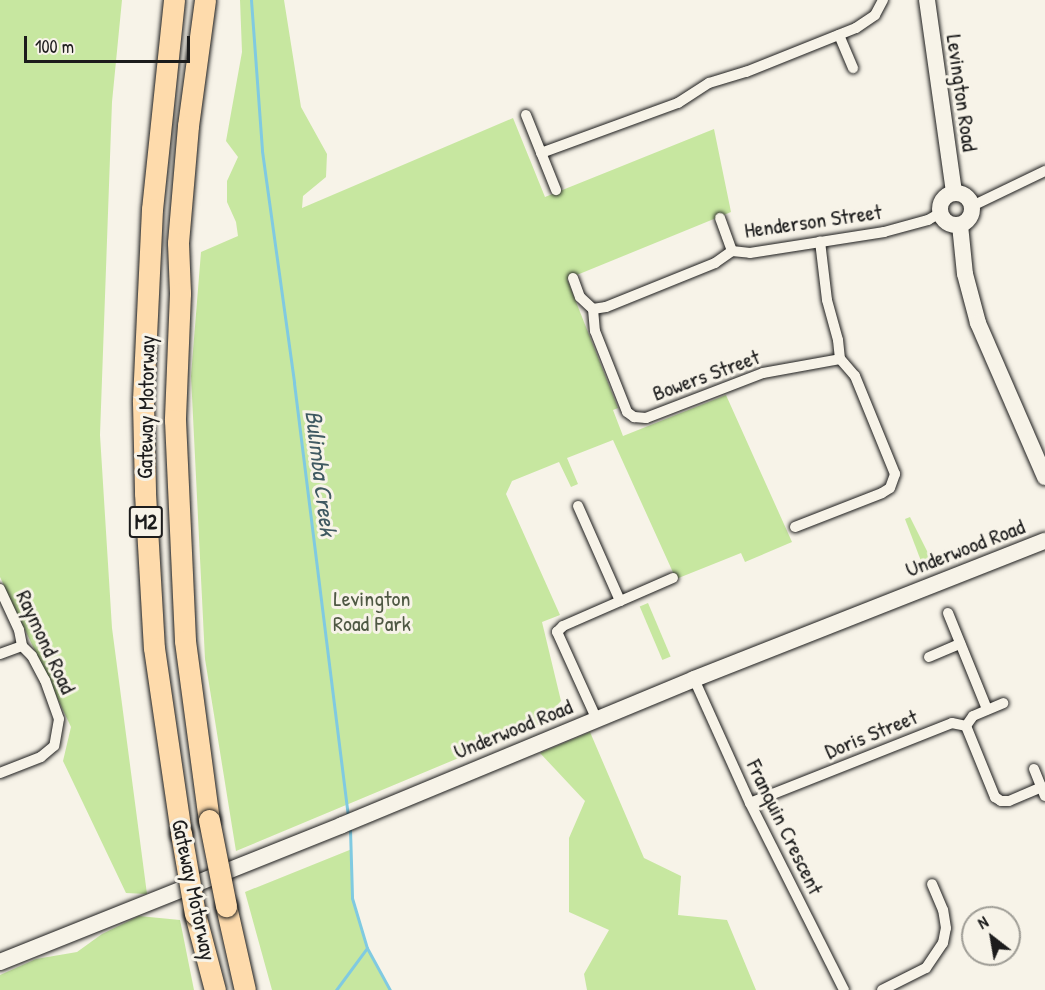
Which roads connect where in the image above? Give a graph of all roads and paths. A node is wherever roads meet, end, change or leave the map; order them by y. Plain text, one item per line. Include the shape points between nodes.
1 (174, 0) edge
2 (205, 0) edge
3 (883, 0) edge
4 (927, 0) edge
5 (839, 35) junction
6 (853, 68) dead end
7 (526, 115) dead end
8 (541, 153) junction
9 (1045, 171) edge
10 (556, 190) dead end
11 (954, 193) junction
12 (972, 206) junction
13 (940, 213) junction
14 (720, 218) dead end
15 (960, 225) junction
16 (820, 241) junction
17 (732, 251) junction
18 (573, 278) dead end
19 (593, 309) junction
20 (840, 359) junction
21 (1045, 477) edge
22 (578, 506) dead end
23 (795, 527) dead end
24 (1045, 541) edge
25 (673, 578) dead end
26 (0, 589) edge
27 (620, 601) junction
28 (948, 612) dead end
29 (960, 644) junction
30 (22, 646) junction
31 (0, 654) edge
32 (929, 657) dead end
33 (694, 679) junction
34 (1003, 704) dead end
35 (987, 709) junction
36 (597, 720) junction
37 (966, 726) junction
38 (1034, 769) dead end
39 (0, 773) edge
40 (1043, 791) edge
41 (750, 803) junction
42 (932, 884) dead end
43 (0, 962) edge
44 (215, 990) edge
45 (245, 990) edge
46 (844, 990) edge
47 (882, 990) edge

1 - 44 highway, Gateway Motorway / M2, bridge via 152,209 143,402 145,493 154,648 195,914
2 - 45 highway, Gateway Motorway / M2, bridge via 178,243 175,420 185,641 209,820
3 - 5 street via 875,15
4 - 11 main road, Levington Road
5 - 6 street
5 - 8 street via 709,83 678,103
7 - 8 street
8 - 10 street
9 - 12 street
11 - 12 main road via 965,196
11 - 13 main road via 943,200
12 - 15 main road via 969,218
13 - 15 main road via 947,223
13 - 16 street, Henderson Street via 905,227
14 - 17 street
15 - 21 main road via 965,274 975,314
16 - 17 street, Henderson Street via 750,253
16 - 20 street
17 - 19 street, Henderson Street via 715,263
18 - 19 street, Bowers Street via 580,297
19 - 20 street, Bowers Street via 595,331 627,412 640,419 763,373
20 - 23 street via 855,376 893,466 893,483 882,494
22 - 27 street
24 - 33 main road, Underwood Road
25 - 27 street
26 - 30 street, Raymond Road
27 - 36 street via 557,632
28 - 29 street
29 - 32 street
29 - 35 street
30 - 31 street
30 - 39 street, Raymond Road via 45,680 59,719 54,746 41,757
33 - 36 main road, Underwood Road
33 - 41 street, Franquin Crescent
34 - 35 street
35 - 37 street via 973,716
36 - 43 main road, Underwood Road
37 - 40 street via 995,797 1009,801
37 - 41 street, Doris Street via 952,723
38 - 40 street
41 - 46 street, Franquin Crescent
42 - 47 street via 943,910 943,942 926,968

